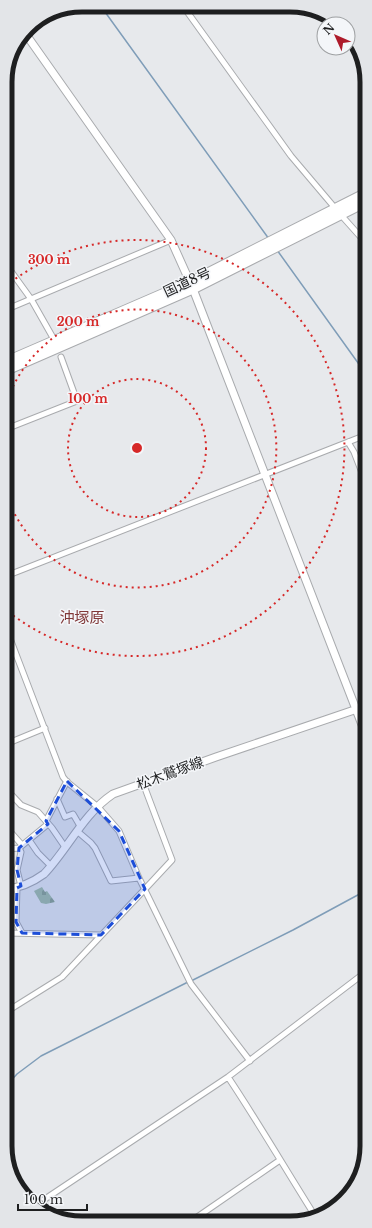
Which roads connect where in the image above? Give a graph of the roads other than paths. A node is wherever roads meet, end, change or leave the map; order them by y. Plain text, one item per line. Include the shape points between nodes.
1 (187, 12) edge
2 (28, 37) edge
3 (360, 199) edge
4 (338, 211) junction
5 (360, 236) edge
6 (171, 240) junction
7 (12, 273) edge
8 (192, 285) junction
9 (31, 299) junction
10 (12, 307) edge
11 (52, 336) dead end
12 (61, 357) dead end
13 (12, 360) edge
14 (12, 368) edge
15 (12, 427) edge
16 (360, 437) edge
17 (348, 442) junction
18 (360, 468) edge
19 (266, 474) junction
20 (12, 574) edge
21 (12, 643) edge
22 (360, 709) edge
23 (357, 710) junction
24 (360, 718) edge
25 (45, 728) junction
26 (13, 741) edge
27 (66, 781) junction
28 (143, 783) junction
29 (12, 795) edge
30 (57, 800) junction
31 (98, 807) junction
32 (47, 822) junction
33 (78, 829) junction
34 (12, 835) edge
35 (29, 840) junction
36 (21, 846) junction
37 (65, 847) junction
38 (12, 848) edge
39 (51, 866) junction
40 (139, 878) junction
41 (19, 887) junction
42 (12, 888) edge
43 (145, 889) junction
44 (12, 933) edge
45 (22, 933) junction
46 (101, 935) junction
47 (360, 976) edge
48 (12, 1008) edge
49 (250, 1061) junction
50 (228, 1077) junction
51 (280, 1160) junction
52 (40, 1202) edge
53 (313, 1212) edge
54 (199, 1216) edge

1 - 4 street via 291,156
2 - 6 street
3 - 4 highway, 国道8号
4 - 5 street
4 - 8 highway, 国道8号
6 - 8 street
6 - 9 street
7 - 9 street
8 - 13 highway, 国道8号
8 - 14 highway, 国道8号
8 - 19 street
9 - 10 street
9 - 11 street
12 - 15 street via 77,401
16 - 17 street
17 - 18 street
17 - 19 street
19 - 20 street
19 - 23 street
21 - 25 street
22 - 23 street, 松木鷲塚線
23 - 24 street
23 - 28 street, 松木鷲塚線
25 - 26 street
25 - 27 street
27 - 30 street
27 - 31 street
28 - 31 street, 松木鷲塚線 via 113,794
28 - 43 street via 172,860
29 - 32 street via 21,805 38,812
30 - 32 street
30 - 33 street via 65,817 73,814
31 - 33 street, 松木鷲塚線
31 - 40 street via 120,831
32 - 35 street
32 - 37 street
33 - 37 street, 松木鷲塚線
33 - 40 street via 95,848 111,881
34 - 36 street
35 - 36 street
35 - 39 street
36 - 38 street
36 - 41 street via 17,870
37 - 39 street, 松木鷲塚線
39 - 41 street, 松木鷲塚線 via 37,879
40 - 43 street
41 - 42 street, 松木鷲塚線
41 - 45 street via 16,922
43 - 46 street
43 - 49 street via 190,984
44 - 45 street
45 - 46 street
46 - 48 street via 62,977
47 - 49 street
49 - 50 street
50 - 51 street
50 - 52 street
51 - 53 street
51 - 54 street

